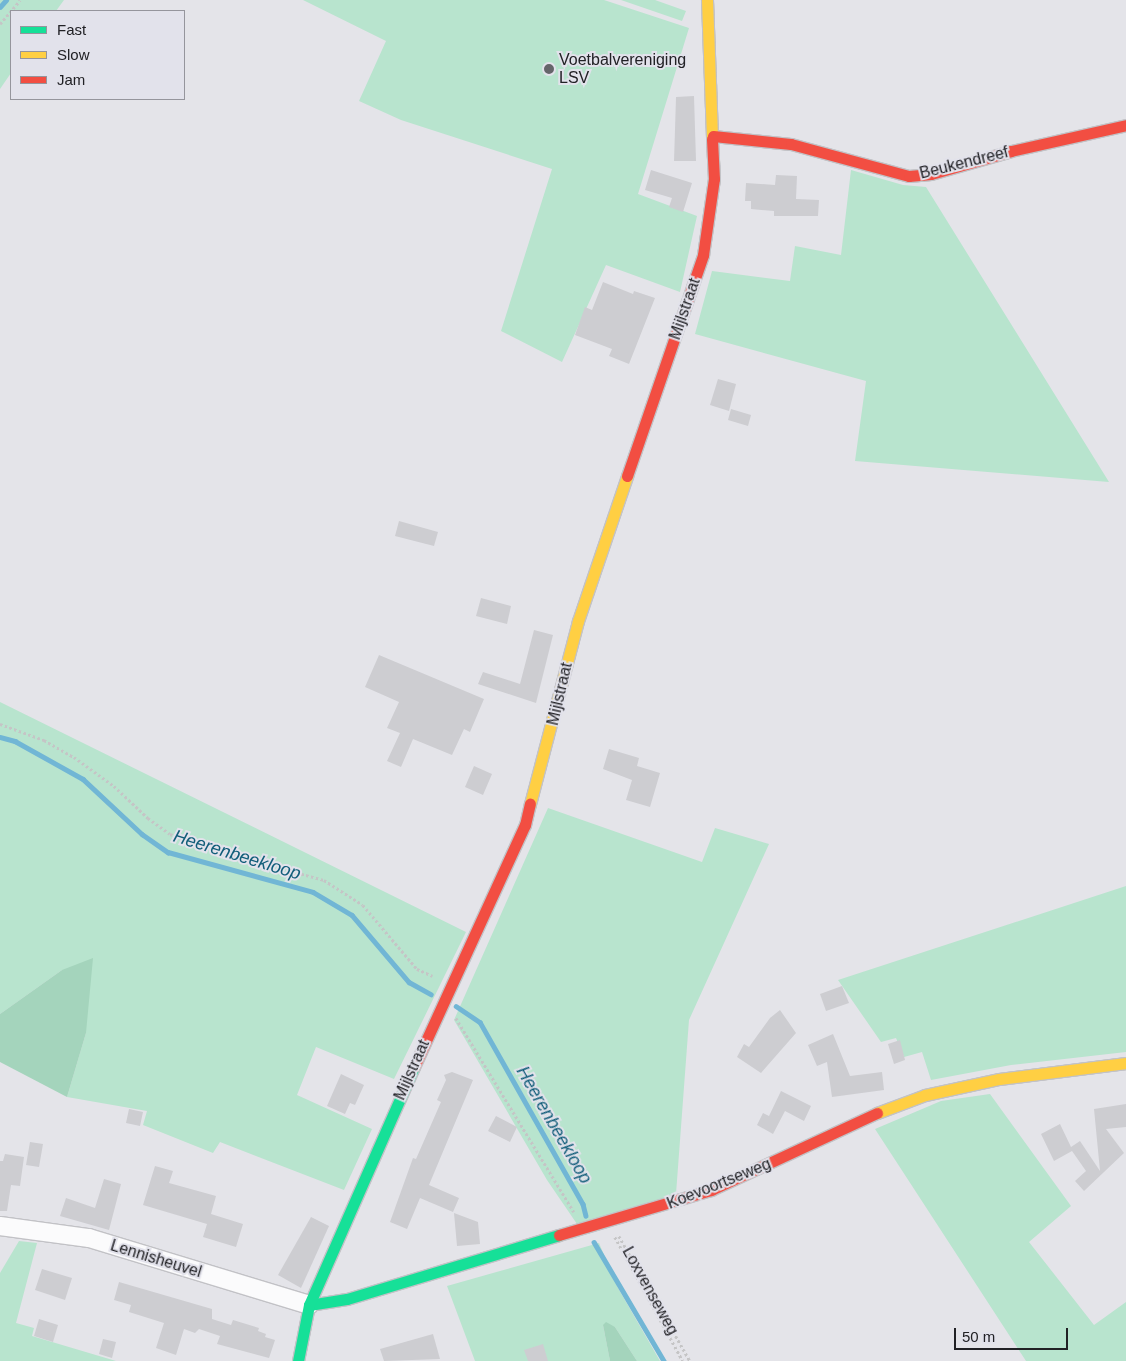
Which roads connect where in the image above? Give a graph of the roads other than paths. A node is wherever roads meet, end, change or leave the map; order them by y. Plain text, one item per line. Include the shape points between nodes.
1 (707, 0) edge
2 (1126, 125) edge
3 (714, 136) junction
4 (1126, 1063) edge
5 (0, 1226) edge
6 (309, 1305) junction
7 (298, 1361) edge

1 - 3 street, Mijlstraat
2 - 3 street, Beukendreef via 1011,151 931,174 910,176 791,144
3 - 6 street, Mijlstraat via 710,224 703,255 578,621 525,825
4 - 6 street, Koevoortseweg via 999,1079 925,1095 838,1131 733,1182 608,1223 347,1299
5 - 6 street, Lennisheuvel via 89,1238
6 - 7 street, Mijlstraat

